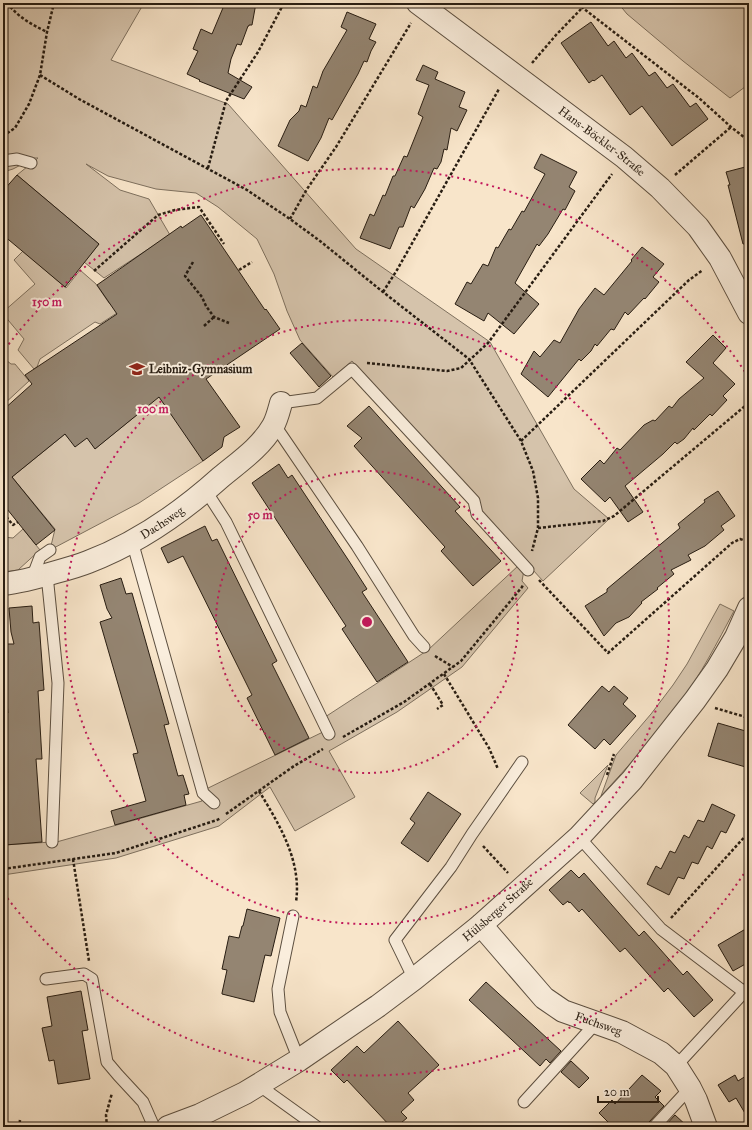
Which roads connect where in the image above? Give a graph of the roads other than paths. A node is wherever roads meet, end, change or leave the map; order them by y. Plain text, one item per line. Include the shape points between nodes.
1 (418, 3) edge
2 (3, 161) edge
3 (31, 163) dead end
4 (749, 313) edge
5 (281, 403) joint
6 (274, 424) junction
7 (206, 491) junction
8 (132, 541) junction
9 (50, 550) dead end
10 (528, 570) road end
11 (39, 576) junction
12 (3, 584) edge
13 (749, 608) edge
14 (424, 647) road end
15 (329, 734) dead end
16 (522, 762) dead end
17 (214, 803) dead end
18 (579, 837) junction
19 (52, 842) dead end
20 (293, 916) road end
21 (481, 925) junction
22 (46, 979) dead end
23 (414, 979) junction
24 (747, 990) edge
25 (596, 1023) junction
26 (299, 1060) junction
27 (676, 1066) junction
28 (257, 1084) junction
29 (690, 1088) junction
30 (524, 1102) dead end
31 (154, 1127) edge
32 (168, 1127) edge
33 (317, 1127) edge
34 (654, 1127) edge
35 (706, 1127) edge

1 - 4 street, Hans-Böckler-Straße via 624,157 660,188 698,227 720,258
2 - 3 lane via 17,159
5 - 6 street, Dachsweg
5 - 10 lane via 317,398 352,369 474,501 477,514
6 - 7 street, Dachsweg via 264,440
6 - 14 lane via 357,546 414,636
7 - 8 street, Dachsweg via 172,517
7 - 15 lane via 226,522
8 - 11 street, Dachsweg via 88,562
8 - 17 lane via 203,793
9 - 11 lane via 40,557
11 - 12 street, Dachsweg
11 - 19 lane via 58,683
13 - 18 street, Hülsberger Straße via 736,637 695,700 632,780
16 - 23 lane via 451,867 395,940
18 - 21 street, Hülsberger Straße
18 - 24 lane via 661,929
20 - 26 lane via 278,989 280,1012
21 - 23 street, Hülsberger Straße
21 - 25 street, Fuchsweg via 544,998 563,1011
22 - 31 lane via 84,974 92,979 107,1062 143,1102
23 - 26 street, Hülsberger Straße
24 - 27 lane
25 - 27 street, Fuchsweg via 622,1032 661,1053
25 - 30 lane
26 - 28 street, Hülsberger Straße
27 - 29 street, Fuchsweg
28 - 32 street, Hülsberger Straße via 245,1093
28 - 33 lane
29 - 34 lane
29 - 35 street, Fuchsweg

